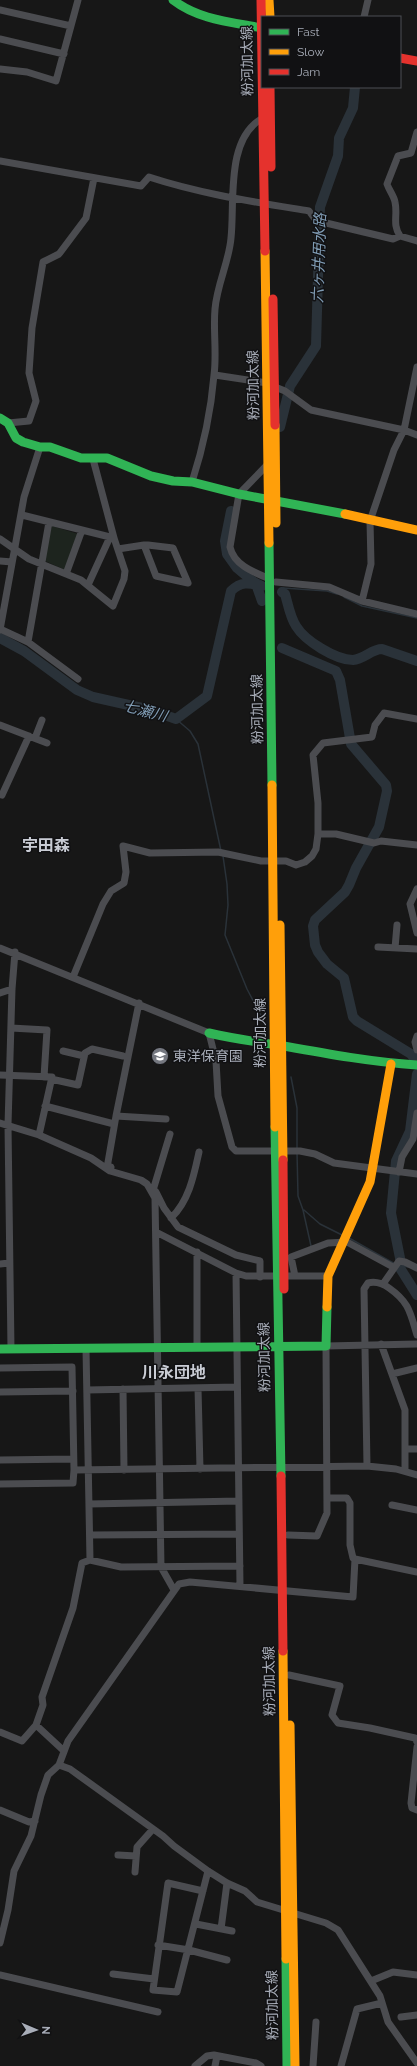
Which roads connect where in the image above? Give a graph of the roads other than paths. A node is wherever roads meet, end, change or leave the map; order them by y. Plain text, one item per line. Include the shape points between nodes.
1 (78, 0) edge
2 (173, 0) edge
3 (260, 0) edge
4 (269, 0) edge
5 (368, 0) edge
6 (181, 4) edge
7 (0, 10) edge
8 (270, 16) edge
9 (364, 16) edge
10 (71, 26) junction
11 (261, 28) edge
12 (0, 39) edge
13 (64, 54) junction
14 (401, 58) edge
15 (417, 61) edge
16 (0, 69) edge
17 (262, 88) edge
18 (270, 88) edge
19 (263, 118) junction
20 (417, 132) edge
21 (0, 161) edge
22 (94, 178) junction
23 (231, 198) junction
24 (268, 204) junction
25 (400, 236) junction
26 (417, 241) edge
27 (417, 367) edge
28 (214, 375) junction
29 (271, 385) junction
30 (4, 420) edge
31 (404, 430) junction
32 (417, 435) edge
33 (40, 447) junction
34 (93, 459) junction
35 (268, 464) junction
36 (192, 482) junction
37 (239, 494) junction
38 (272, 500) junction
39 (22, 516) junction
40 (370, 521) junction
41 (49, 522) junction
42 (82, 530) junction
43 (417, 530) edge
44 (112, 538) junction
45 (0, 539) edge
46 (144, 545) junction
47 (14, 548) junction
48 (118, 550) junction
49 (0, 561) edge
50 (12, 562) junction
51 (40, 564) junction
52 (66, 574) junction
53 (273, 580) junction
54 (88, 585) junction
55 (362, 601) junction
56 (417, 614) edge
57 (0, 630) edge
58 (28, 642) junction
59 (78, 679) dead end
60 (417, 719) edge
61 (42, 720) dead end
62 (0, 725) edge
63 (32, 737) junction
64 (47, 743) dead end
65 (2, 795) dead end
66 (318, 834) junction
67 (417, 845) edge
68 (276, 861) junction
69 (416, 892) edge
70 (397, 925) dead end
71 (417, 933) edge
72 (378, 947) dead end
73 (0, 948) edge
74 (395, 948) junction
75 (417, 949) edge
76 (15, 952) junction
77 (73, 977) junction
78 (12, 990) junction
79 (0, 993) edge
80 (139, 1003) junction
81 (10, 1028) junction
82 (209, 1033) junction
83 (417, 1036) edge
84 (277, 1045) junction
85 (417, 1050) edge
86 (63, 1051) dead end
87 (84, 1056) junction
88 (122, 1056) dead end
89 (391, 1064) junction
90 (416, 1065) edge
91 (0, 1075) edge
92 (10, 1076) junction
93 (48, 1078) junction
94 (45, 1106) junction
95 (417, 1113) edge
96 (116, 1116) junction
97 (166, 1119) dead end
98 (0, 1123) edge
99 (114, 1124) junction
100 (8, 1125) junction
101 (170, 1134) dead end
102 (39, 1135) junction
103 (279, 1151) junction
104 (199, 1152) dead end
105 (107, 1168) junction
106 (373, 1169) junction
107 (397, 1172) junction
108 (417, 1174) edge
109 (154, 1187) junction
110 (171, 1218) junction
111 (156, 1232) junction
112 (344, 1237) junction
113 (196, 1252) junction
114 (8, 1263) junction
115 (397, 1263) junction
116 (0, 1264) edge
117 (417, 1268) edge
118 (236, 1273) junction
119 (280, 1276) junction
120 (294, 1276) junction
121 (328, 1276) junction
122 (260, 1277) junction
123 (383, 1284) junction
124 (417, 1335) edge
125 (381, 1344) junction
126 (417, 1344) edge
127 (365, 1345) junction
128 (281, 1346) junction
129 (326, 1346) junction
130 (197, 1347) junction
131 (237, 1347) junction
132 (157, 1348) junction
133 (0, 1349) edge
134 (11, 1349) junction
135 (86, 1349) junction
136 (0, 1368) edge
137 (417, 1368) edge
138 (392, 1374) junction
139 (237, 1387) junction
140 (198, 1388) junction
141 (123, 1389) junction
142 (158, 1389) junction
143 (87, 1390) junction
144 (72, 1391) junction
145 (0, 1392) edge
146 (406, 1449) junction
147 (417, 1449) edge
148 (73, 1459) junction
149 (0, 1460) edge
150 (367, 1466) junction
151 (328, 1467) junction
152 (284, 1468) junction
153 (200, 1469) junction
154 (238, 1469) junction
155 (74, 1470) junction
156 (89, 1470) junction
157 (124, 1470) junction
158 (160, 1470) junction
159 (405, 1471) junction
160 (417, 1476) edge
161 (0, 1484) edge
162 (328, 1498) junction
163 (239, 1501) junction
164 (160, 1502) junction
165 (89, 1504) junction
166 (392, 1505) dead end
167 (417, 1510) edge
168 (160, 1534) junction
169 (239, 1534) junction
170 (90, 1535) junction
171 (288, 1535) junction
172 (355, 1559) junction
173 (90, 1560) junction
174 (240, 1566) junction
175 (161, 1567) junction
176 (417, 1572) edge
177 (240, 1586) junction
178 (174, 1590) junction
179 (285, 1592) junction
180 (290, 1675) junction
181 (36, 1725) junction
182 (0, 1732) edge
183 (417, 1742) edge
184 (417, 1747) edge
185 (64, 1752) junction
186 (59, 1765) junction
187 (0, 1810) edge
188 (417, 1810) edge
189 (35, 1821) junction
190 (153, 1830) junction
191 (118, 1854) dead end
192 (136, 1856) junction
193 (208, 1871) junction
194 (135, 1872) dead end
195 (227, 1883) junction
196 (203, 1891) junction
197 (289, 1912) junction
198 (196, 1924) junction
199 (222, 1929) junction
200 (232, 1931) dead end
201 (0, 1943) edge
202 (158, 1945) junction
203 (189, 1950) junction
204 (227, 1960) dead end
205 (113, 1974) dead end
206 (0, 1975) edge
207 (417, 1975) edge
208 (154, 1979) junction
209 (371, 1981) junction
210 (382, 2003) junction
211 (158, 2012) dead end
212 (417, 2015) edge
213 (401, 2017) dead end
214 (316, 2022) dead end
215 (217, 2056) junction
216 (417, 2063) edge
217 (196, 2066) edge
218 (215, 2066) edge
219 (261, 2066) edge
220 (287, 2066) edge
221 (295, 2066) edge
222 (313, 2066) edge
223 (341, 2066) edge

1 - 10 street
2 - 6 main road
3 - 11 main road, 粉河加太線
4 - 8 main road, 粉河加太線
5 - 9 street
6 - 11 main road via 212,18
7 - 10 street
10 - 13 street
12 - 13 street
13 - 16 street via 56,81 27,72
14 - 15 main road
17 - 19 main road, 粉河加太線
18 - 24 main road, 粉河加太線
19 - 23 street via 255,122 242,144
19 - 24 main road, 粉河加太線
20 - 25 street via 414,149 411,153 398,156 387,184 395,199 395,229
21 - 22 street
22 - 23 street via 141,186 149,177
22 - 30 street via 86,218 59,254 43,262 36,298 29,373 36,406 29,421
23 - 24 street
23 - 28 street via 231,239 215,309
24 - 25 street via 309,211 320,221 393,239
24 - 29 main road, 粉河加太線
25 - 26 street
27 - 31 street
28 - 29 street
28 - 36 street via 201,456
29 - 31 street via 311,410
29 - 35 main road, 粉河加太線
29 - 38 main road, 粉河加太線
30 - 33 main road via 16,438
31 - 32 street
31 - 40 street via 394,450
33 - 34 main road via 50,447 81,458
33 - 39 street via 24,497
34 - 36 main road via 106,458 151,476
34 - 44 street
35 - 37 street
35 - 38 main road, 粉河加太線
36 - 37 main road
37 - 38 main road
37 - 53 street via 230,547 232,553 240,564
38 - 40 main road
38 - 53 main road, 粉河加太線
39 - 41 street
39 - 47 street
40 - 43 main road
40 - 55 street via 371,564
41 - 42 street
41 - 51 street
42 - 44 street
42 - 52 street
44 - 48 street
44 - 54 street
45 - 47 street
46 - 46 street via 174,548 188,583 156,576
46 - 48 street
47 - 50 street
47 - 51 street
48 - 54 street via 126,571 113,606
49 - 50 street
50 - 57 street
51 - 52 street
51 - 58 street
52 - 54 street
53 - 55 street via 329,587
53 - 68 main road, 粉河加太線
55 - 56 street
57 - 58 street
58 - 59 street
60 - 66 street via 384,713 375,725 372,738 323,743 313,755
61 - 63 street
62 - 63 street
63 - 64 street
63 - 65 street
66 - 67 street
66 - 68 street via 316,849 305,862 296,865
68 - 77 street via 254,860 218,852 150,853 123,846 126,872 124,882 111,891 103,904
68 - 84 main road, 粉河加太線
69 - 71 street via 410,904
70 - 74 street
72 - 74 street
73 - 76 street
74 - 75 street
76 - 77 street
76 - 78 street
77 - 80 street
78 - 79 street
78 - 81 street
80 - 82 street
80 - 96 street
81 - 92 street
81 - 93 street via 47,1030
82 - 84 main road
82 - 103 street via 216,1061 218,1096 233,1150
83 - 85 street
84 - 89 main road
84 - 103 main road, 粉河加太線
86 - 87 street
87 - 88 street via 92,1049
87 - 93 street via 78,1084
89 - 90 main road
89 - 106 main road
91 - 92 street
92 - 93 street
92 - 100 street
93 - 94 street
94 - 99 street
94 - 102 street
95 - 107 street via 413,1138
96 - 97 street
96 - 99 street
98 - 100 street
99 - 105 street
100 - 102 street
100 - 114 street
101 - 109 street
102 - 105 street via 91,1158
103 - 106 street via 297,1150 315,1154 334,1163
103 - 119 main road, 粉河加太線
104 - 110 street via 189,1190 178,1211
105 - 109 street via 137,1173
105 - 111 street via 147,1184 155,1198
106 - 107 street
106 - 112 main road via 364,1197
107 - 108 street
109 - 110 street
110 - 122 street via 178,1227 236,1255 260,1262
111 - 113 street
111 - 132 street
112 - 115 street via 347,1242
112 - 120 street via 291,1257
112 - 121 main road
113 - 118 street
113 - 130 street
114 - 116 street
114 - 134 street
115 - 117 street
115 - 123 street
118 - 122 street
118 - 131 street
119 - 120 street
119 - 122 street
119 - 128 main road, 粉河加太線
120 - 121 street
121 - 129 main road
123 - 124 street via 402,1297 407,1304
123 - 127 street via 373,1281 364,1289
125 - 126 street
125 - 127 street
125 - 138 street
127 - 129 street
127 - 150 street
128 - 129 main road
128 - 131 main road
128 - 152 main road, 粉河加太線
129 - 151 street
130 - 131 main road
130 - 132 main road
131 - 139 street
132 - 135 main road
132 - 142 street
133 - 134 main road
134 - 135 main road
135 - 143 street
136 - 144 street via 72,1367
137 - 138 street
138 - 146 street via 405,1410
139 - 140 street
139 - 154 street
140 - 142 street
140 - 153 street
141 - 142 street
141 - 143 street
141 - 157 street
142 - 158 street
143 - 156 street
144 - 145 street
144 - 148 street
146 - 147 street
146 - 159 street
148 - 149 street
148 - 155 street
150 - 151 street
150 - 159 street
151 - 152 street
151 - 162 street
152 - 154 street
152 - 171 main road, 粉河加太線
152 - 179 main road, 粉河加太線
153 - 154 street
153 - 158 street
154 - 163 street
155 - 156 street
155 - 161 street via 73,1483
156 - 157 street
156 - 165 street
157 - 158 street
158 - 164 street
159 - 160 street
162 - 171 street via 327,1513 317,1536
162 - 172 street via 347,1498 350,1503 350,1545
163 - 164 street
163 - 169 street
164 - 165 street
164 - 168 street
165 - 170 street
166 - 167 street
168 - 169 street
168 - 170 street
168 - 175 street
169 - 174 street
170 - 173 street
171 - 179 main road, 粉河加太線
172 - 176 street
172 - 179 street via 353,1597
173 - 175 street via 121,1567
173 - 181 street via 82,1563 73,1608 50,1669
174 - 175 street
174 - 177 street
175 - 178 street
177 - 178 street via 190,1582 179,1584
177 - 179 street
178 - 185 street via 68,1741
179 - 180 main road, 粉河加太線
179 - 197 main road, 粉河加太線
180 - 183 street via 340,1686 332,1715 338,1723 415,1738
180 - 197 main road, 粉河加太線
181 - 182 street via 22,1741
181 - 185 street
184 - 188 street via 411,1804 412,1808
185 - 186 street
186 - 189 street via 48,1774
186 - 190 street via 70,1769
187 - 189 street via 28,1822
189 - 201 street via 31,1836 14,1872
190 - 192 street via 137,1847
190 - 193 street
191 - 192 street
192 - 194 street
193 - 195 street
193 - 196 street
195 - 197 street via 245,1892 257,1902
195 - 199 street
196 - 198 street
196 - 202 street via 168,1883
197 - 209 street via 331,1925 338,1930
197 - 220 main road, 粉河加太線
197 - 221 main road, 粉河加太線
198 - 199 street
198 - 203 street
199 - 200 street
202 - 203 street
202 - 208 street
203 - 204 street
203 - 208 street via 177,1992 153,1990
205 - 208 street
206 - 211 street
207 - 209 street via 393,1972
209 - 210 street
210 - 216 street via 388,2022
210 - 223 street via 357,2009
212 - 213 street
214 - 222 street
215 - 217 street via 207,2056
215 - 218 street
215 - 219 street

